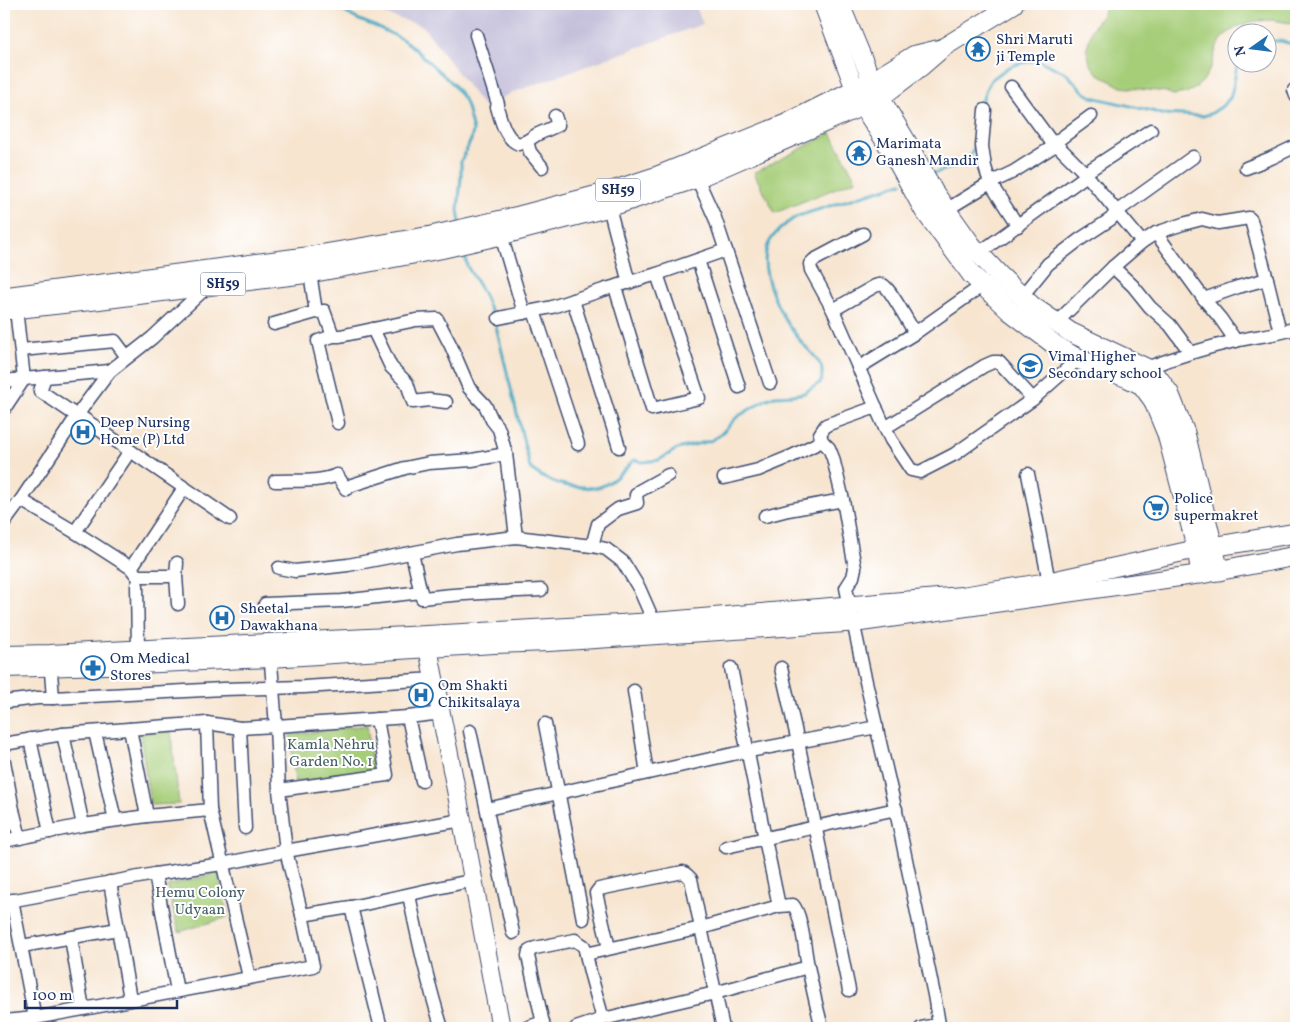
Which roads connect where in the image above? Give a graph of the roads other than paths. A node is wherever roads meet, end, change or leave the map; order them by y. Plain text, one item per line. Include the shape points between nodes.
1 (823, 4) edge
2 (840, 4) edge
3 (1006, 6) edge
4 (476, 35) dead end
5 (1011, 88) dead end
6 (867, 93) junction
7 (984, 110) dead end
8 (555, 116) dead end
9 (1091, 116) dead end
10 (1151, 130) dead end
11 (527, 141) junction
12 (1053, 144) junction
13 (1296, 146) edge
14 (1193, 157) dead end
15 (542, 167) dead end
16 (1246, 168) dead end
17 (1086, 174) junction
18 (697, 178) junction
19 (990, 183) junction
20 (918, 184) junction
21 (610, 207) junction
22 (946, 210) junction
23 (1116, 212) junction
24 (1018, 226) junction
25 (1156, 233) junction
26 (474, 234) junction
27 (863, 234) dead end
28 (501, 235) junction
29 (436, 242) junction
30 (1142, 242) junction
31 (726, 250) junction
32 (979, 253) junction
33 (698, 260) junction
34 (1113, 267) junction
35 (227, 268) junction
36 (310, 273) junction
37 (657, 274) junction
38 (1268, 279) junction
39 (629, 282) junction
40 (983, 285) junction
41 (208, 286) junction
42 (615, 286) junction
43 (1022, 296) junction
44 (1204, 299) junction
45 (573, 300) junction
46 (8, 305) edge
47 (833, 310) junction
48 (316, 312) junction
49 (529, 312) junction
50 (499, 318) dead end
51 (1056, 323) junction
52 (274, 324) dead end
53 (1296, 328) edge
54 (373, 329) junction
55 (1280, 332) junction
56 (914, 333) junction
57 (333, 336) junction
58 (1236, 341) junction
59 (21, 350) junction
60 (1190, 352) junction
61 (127, 357) junction
62 (1078, 359) junction
63 (858, 368) junction
64 (1146, 368) junction
65 (110, 371) junction
66 (45, 377) junction
67 (24, 379) junction
68 (4, 381) edge
69 (770, 383) dead end
70 (739, 387) dead end
71 (1033, 399) junction
72 (446, 402) dead end
73 (876, 407) junction
74 (4, 409) edge
75 (77, 416) junction
76 (338, 423) dead end
77 (885, 428) junction
78 (822, 441) junction
79 (578, 444) dead end
80 (619, 447) dead end
81 (130, 451) junction
82 (506, 454) junction
83 (1028, 474) dead end
84 (668, 476) dead end
85 (724, 478) dead end
86 (275, 481) dead end
87 (184, 488) junction
88 (21, 500) junction
89 (843, 500) junction
90 (765, 516) dead end
91 (230, 519) dead end
92 (4, 523) edge
93 (75, 532) junction
94 (1296, 533) edge
95 (516, 537) junction
96 (592, 546) junction
97 (1205, 548) junction
98 (412, 553) junction
99 (1296, 556) edge
100 (131, 568) junction
101 (280, 568) dead end
102 (1210, 572) junction
103 (1049, 582) junction
104 (137, 585) dead end
105 (541, 590) dead end
106 (420, 592) junction
107 (178, 604) dead end
108 (265, 604) dead end
109 (851, 614) junction
110 (655, 629) junction
111 (427, 642) junction
112 (138, 649) junction
113 (270, 651) junction
114 (212, 653) junction
115 (4, 655) edge
116 (50, 661) junction
117 (4, 668) edge
118 (731, 668) dead end
119 (781, 668) dead end
120 (435, 679) junction
121 (273, 688) junction
122 (634, 691) dead end
123 (53, 698) junction
124 (4, 702) edge
125 (442, 713) junction
126 (408, 717) junction
127 (377, 719) junction
128 (207, 724) junction
129 (545, 724) dead end
130 (276, 726) junction
131 (877, 726) junction
132 (240, 728) junction
133 (130, 729) junction
134 (470, 731) dead end
135 (94, 732) junction
136 (63, 734) junction
137 (30, 739) junction
138 (798, 742) junction
139 (4, 744) edge
140 (748, 751) junction
141 (4, 761) edge
142 (647, 773) junction
143 (422, 781) dead end
144 (279, 790) junction
145 (558, 794) junction
146 (487, 809) junction
147 (896, 809) junction
148 (8, 810) edge
149 (210, 810) junction
150 (147, 816) junction
151 (115, 820) junction
152 (462, 820) junction
153 (83, 825) junction
154 (245, 828) dead end
155 (816, 828) junction
156 (50, 832) junction
157 (20, 838) junction
158 (764, 839) junction
159 (4, 841) edge
160 (726, 847) dead end
161 (286, 851) junction
162 (222, 864) junction
163 (155, 874) junction
164 (474, 880) junction
165 (110, 882) junction
166 (409, 895) junction
167 (8, 901) edge
168 (780, 906) junction
169 (350, 907) junction
170 (302, 915) junction
171 (583, 919) dead end
172 (701, 928) junction
173 (118, 929) junction
174 (513, 933) dead end
175 (71, 938) junction
176 (22, 946) junction
177 (609, 948) junction
178 (586, 954) junction
179 (808, 968) junction
180 (249, 977) junction
181 (849, 990) dead end
182 (177, 991) junction
183 (715, 993) junction
184 (130, 999) junction
185 (83, 1008) junction
186 (35, 1018) junction
187 (603, 1019) junction
188 (4, 1021) edge
189 (544, 1025) edge
190 (382, 1028) edge
191 (442, 1028) edge
192 (502, 1028) edge
193 (526, 1028) edge
194 (576, 1028) edge
195 (723, 1028) edge
196 (822, 1028) edge
197 (921, 1028) edge

1 - 6 main road
2 - 6 main road
3 - 6 main road via 944,47 914,55
4 - 11 street via 505,130 514,142
5 - 12 street
6 - 18 main road, SH59
6 - 20 main road
6 - 26 main road, SH59 via 654,178
7 - 19 street via 982,146
8 - 11 street via 558,125
9 - 12 street
10 - 17 street
11 - 15 street via 530,152
12 - 17 street
12 - 19 street via 1013,172
13 - 16 street
14 - 23 street
17 - 23 street
17 - 24 street
18 - 21 main road, SH59
18 - 31 street
19 - 22 street
19 - 24 street
20 - 22 main road
20 - 40 main road via 924,210
21 - 28 main road, SH59
21 - 39 street
22 - 32 main road
23 - 30 street
23 - 43 street via 1048,264
24 - 32 street
25 - 30 street
25 - 38 street via 1202,219 1218,223 1249,218
25 - 44 street
26 - 28 main road, SH59
26 - 29 main road, SH59
27 - 47 street via 810,264
28 - 49 street
29 - 35 main road, SH59
29 - 36 main road, SH59
30 - 34 street
31 - 33 street
31 - 69 street
32 - 43 main road
33 - 37 street
33 - 70 street
34 - 51 street
34 - 60 street via 1170,326
35 - 41 street
35 - 46 main road, SH59
36 - 41 main road, SH59
36 - 48 street
37 - 39 street
37 - 42 street via 699,398 652,409
38 - 44 street
38 - 55 street
39 - 42 street
40 - 56 street
40 - 62 main road via 1010,311
41 - 46 main road, SH59 via 95,300
41 - 61 street
42 - 45 street
43 - 51 main road
44 - 58 street
45 - 49 street
45 - 80 street
46 - 59 street
47 - 56 street via 881,284 892,294
47 - 63 street
48 - 52 street
48 - 57 street via 324,310
49 - 50 street
49 - 79 street
51 - 64 main road
53 - 55 street
54 - 57 street
54 - 72 street via 391,367 407,383 413,402
54 - 82 street via 437,319 469,388 499,429
55 - 58 street
56 - 63 street
57 - 76 street via 318,342
58 - 60 street
59 - 61 street via 115,341
59 - 67 street
60 - 64 street
61 - 65 street
62 - 71 street
62 - 97 main road via 1142,385 1153,400
63 - 73 street
64 - 97 main road via 1159,378 1169,393 1185,433
65 - 66 street
65 - 75 street
66 - 67 street
66 - 75 street via 40,391
67 - 68 street
67 - 74 street
71 - 77 street via 999,362 993,362
71 - 77 street via 955,454 920,472 911,470
73 - 77 street
73 - 78 street via 826,426 820,434
75 - 81 street
75 - 88 street
78 - 85 street via 758,470
78 - 89 street via 829,448
81 - 87 street
81 - 93 street
82 - 86 street via 429,463 346,489 337,475 327,479
82 - 95 street
83 - 103 street
84 - 96 street via 639,491 637,503 618,509 598,524
87 - 91 street
87 - 100 street
88 - 92 street
88 - 93 street
89 - 90 street
89 - 109 street via 855,568 846,588
93 - 100 street
94 - 97 main road
95 - 96 street
95 - 98 street
96 - 110 street via 606,549 623,562 639,588
97 - 102 main road
97 - 103 main road
98 - 101 street via 348,565 295,571
98 - 106 street
99 - 102 main road
100 - 107 street via 137,576 177,569
102 - 109 main road via 931,612
103 - 109 main road
104 - 112 street
105 - 106 street via 422,598
106 - 108 street via 342,601
109 - 110 main road
109 - 131 street
110 - 111 main road via 549,642
111 - 113 main road
111 - 120 main road
112 - 114 main road
112 - 116 main road
113 - 114 main road
113 - 121 street
114 - 116 main road
115 - 116 main road
116 - 117 main road
116 - 123 street
118 - 140 street
119 - 138 street
120 - 121 street
120 - 125 main road
121 - 123 street
121 - 130 street
122 - 142 street
123 - 124 street
125 - 126 street
125 - 152 main road
126 - 127 street
126 - 143 street
127 - 130 street
127 - 144 street via 387,775
128 - 132 street
128 - 133 street
128 - 149 street
129 - 145 street
130 - 132 street
130 - 144 street
131 - 138 street
131 - 147 street
132 - 154 street
133 - 135 street
133 - 150 street
134 - 146 street
135 - 136 street
135 - 151 street
136 - 137 street
136 - 153 street
137 - 139 street
137 - 156 street
138 - 140 street
138 - 155 street
140 - 142 street
140 - 158 street
141 - 148 street
142 - 145 street
144 - 161 street
145 - 146 street
145 - 171 street
146 - 174 street
147 - 155 street
147 - 197 street via 939,1024
148 - 157 street
149 - 150 street
149 - 162 street
150 - 151 street
151 - 153 street
152 - 161 street
152 - 164 main road
153 - 156 street
155 - 158 street
155 - 181 street
156 - 157 street
157 - 159 street
158 - 160 street
158 - 168 street
161 - 162 street
161 - 170 street
162 - 163 street
162 - 180 street
163 - 165 street
163 - 182 street
164 - 166 street
164 - 192 main road
165 - 167 street
165 - 173 street
166 - 169 street
166 - 191 street
167 - 176 street
168 - 172 street
168 - 179 street via 793,905 796,908
169 - 170 street
169 - 190 street
170 - 180 street via 313,966
172 - 177 street
172 - 177 street via 692,879 683,872 599,889 596,893
172 - 183 street
173 - 175 street
173 - 184 street
175 - 176 street
175 - 185 street
176 - 186 street
177 - 178 street
178 - 187 street
178 - 189 street via 584,946 575,940 529,951
179 - 183 street
179 - 196 street
180 - 182 street
182 - 184 street
183 - 187 street
183 - 195 street
184 - 185 street
185 - 186 street
186 - 188 street
187 - 194 street
189 - 193 street

